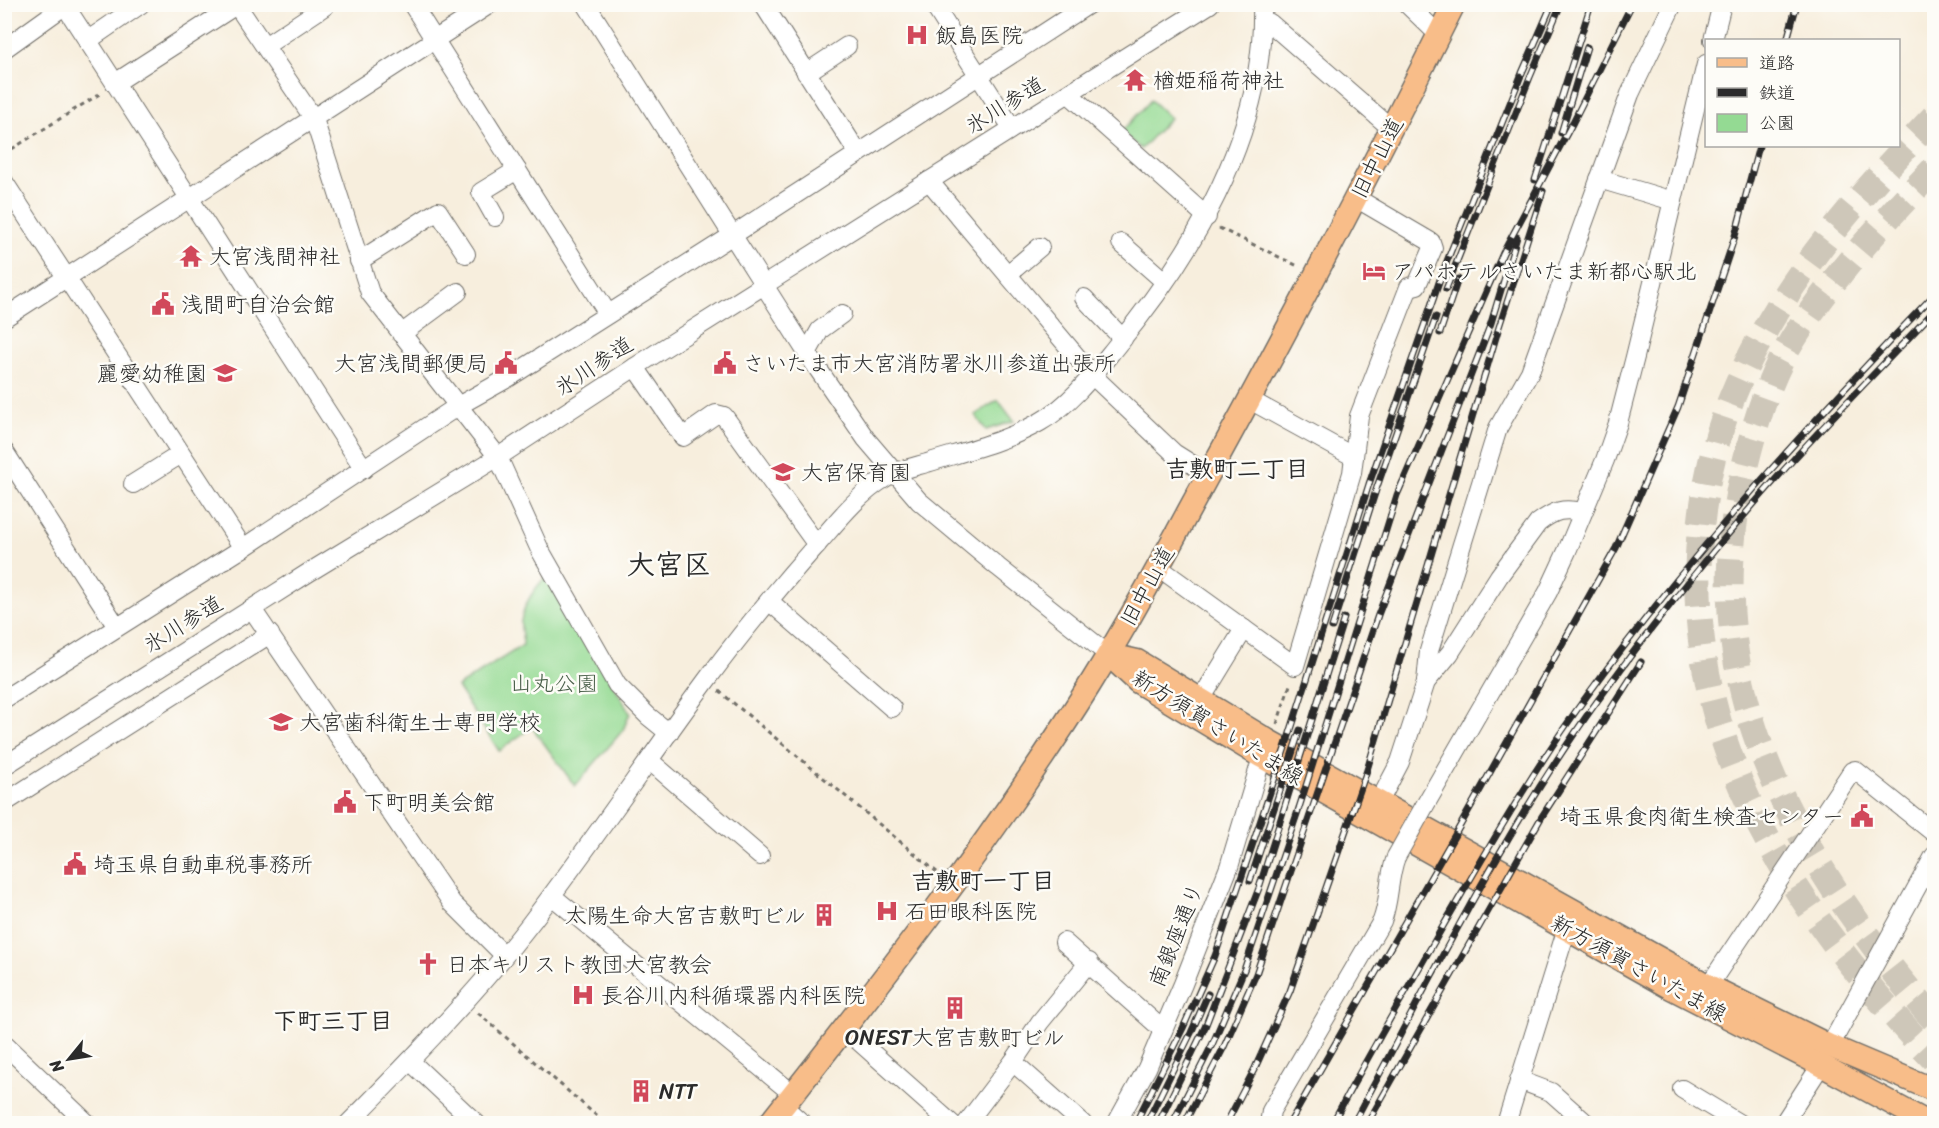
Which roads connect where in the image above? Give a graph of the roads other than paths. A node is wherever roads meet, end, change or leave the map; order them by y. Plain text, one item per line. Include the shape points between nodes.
1 (141, 4) edge
2 (412, 4) edge
3 (490, 4) edge
4 (586, 4) edge
5 (763, 4) edge
6 (933, 4) edge
7 (1089, 4) edge
8 (1210, 4) edge
9 (1407, 4) edge
10 (1454, 4) edge
11 (1673, 4) edge
12 (1722, 4) edge
13 (64, 5) edge
14 (236, 5) edge
15 (325, 6) dead end
16 (1262, 14) edge
17 (1439, 35) junction
18 (1713, 39) edge
19 (87, 40) junction
20 (436, 41) junction
21 (265, 46) junction
22 (847, 46) dead end
23 (4, 49) edge
24 (1705, 72) edge
25 (806, 73) junction
26 (979, 76) junction
27 (115, 83) junction
28 (1069, 94) junction
29 (314, 119) junction
30 (1012, 128) junction
31 (1392, 129) junction
32 (858, 153) junction
33 (517, 170) junction
34 (1599, 179) junction
35 (929, 181) junction
36 (4, 182) edge
37 (1356, 198) junction
38 (190, 200) junction
39 (1673, 201) junction
40 (495, 217) dead end
41 (1205, 219) junction
42 (733, 235) junction
43 (1121, 243) dead end
44 (1040, 247) dead end
45 (466, 254) dead end
46 (359, 261) junction
47 (1008, 274) junction
48 (67, 278) junction
49 (1164, 281) junction
50 (757, 290) junction
51 (458, 292) dead end
52 (1084, 298) dead end
53 (842, 314) dead end
54 (608, 315) junction
55 (4, 318) edge
56 (402, 334) junction
57 (1123, 339) junction
58 (807, 353) junction
59 (635, 367) junction
60 (1092, 375) junction
61 (1250, 400) junction
62 (458, 406) junction
63 (4, 451) edge
64 (181, 454) junction
65 (498, 457) junction
66 (1354, 457) junction
67 (364, 469) junction
68 (894, 473) junction
69 (1209, 475) junction
70 (133, 484) dead end
71 (1583, 513) junction
72 (817, 545) junction
73 (243, 548) junction
74 (1158, 567) junction
75 (769, 601) junction
76 (252, 609) junction
77 (117, 627) junction
78 (1245, 629) junction
79 (270, 634) junction
80 (1108, 655) junction
81 (1425, 682) junction
82 (4, 699) edge
83 (1200, 701) junction
84 (892, 708) dead end
85 (669, 733) junction
86 (1262, 757) junction
87 (650, 761) junction
88 (4, 766) edge
89 (1378, 802) junction
90 (4, 803) edge
91 (1935, 833) edge
92 (760, 856) dead end
93 (1935, 856) edge
94 (552, 896) junction
95 (1567, 928) junction
96 (1064, 942) dead end
97 (504, 955) junction
98 (1089, 962) junction
99 (1703, 994) junction
100 (845, 1029) junction
101 (1163, 1030) junction
102 (4, 1044) edge
103 (1826, 1055) junction
104 (410, 1061) junction
105 (1013, 1062) junction
106 (1519, 1080) junction
107 (1682, 1089) dead end
108 (1935, 1090) edge
109 (782, 1108) edge
110 (88, 1124) edge
111 (348, 1124) edge
112 (477, 1124) edge
113 (803, 1124) edge
114 (952, 1124) edge
115 (966, 1124) edge
116 (1083, 1124) edge
117 (1116, 1124) edge
118 (1269, 1124) edge
119 (1506, 1124) edge
120 (1587, 1124) edge
121 (1740, 1124) edge
122 (1783, 1124) edge
123 (1929, 1124) edge

1 - 19 street
2 - 20 street
3 - 20 street
4 - 42 street
5 - 25 street
6 - 26 street
7 - 26 street, 氷川参道
8 - 28 street, 氷川参道
9 - 17 street
10 - 17 main road, 旧中山道
11 - 34 street via 1630,94
12 - 18 street
13 - 19 street
13 - 23 street
14 - 21 street
14 - 27 street
15 - 21 street
16 - 31 street
16 - 41 street via 1258,75 1252,100
17 - 31 main road, 旧中山道
19 - 27 street
20 - 29 street
20 - 33 street
21 - 29 street
22 - 25 street
24 - 39 street
25 - 32 street
26 - 30 street
26 - 32 street, 氷川参道
27 - 38 street
28 - 30 street, 氷川参道
28 - 41 street
29 - 38 street
29 - 46 street
30 - 35 street, 氷川参道
31 - 37 main road, 旧中山道
32 - 42 street, 氷川参道
33 - 40 street via 481,192
33 - 54 street
34 - 39 street
34 - 81 street via 1530,372 1498,429 1429,651
35 - 47 street
35 - 50 street, 氷川参道
36 - 48 street
37 - 61 main road, 旧中山道
37 - 66 street via 1431,242 1433,248 1418,285 1409,287 1359,416
38 - 48 street
38 - 67 street
39 - 71 street via 1618,423
41 - 49 street
42 - 50 street
42 - 54 street, 氷川参道
43 - 49 street
44 - 47 street
45 - 46 street via 438,211
46 - 56 street via 370,293
47 - 60 street
48 - 55 street
48 - 64 street
49 - 57 street
50 - 58 street
50 - 59 street, 氷川参道
51 - 56 street
52 - 57 street
53 - 58 street via 820,330
54 - 62 street, 氷川参道
56 - 62 street
57 - 60 street
58 - 68 street via 838,401
59 - 65 street, 氷川参道
59 - 72 street via 683,437 716,414 724,416
60 - 68 street via 1055,412 1024,430
60 - 69 street via 1174,453
61 - 66 street
61 - 69 main road, 旧中山道
62 - 65 street
62 - 67 street, 氷川参道
63 - 77 street
64 - 70 street
64 - 73 street
65 - 76 street, 氷川参道
65 - 85 street via 540,550 617,685
66 - 78 street via 1295,666
67 - 73 street, 氷川参道
68 - 72 street via 874,486
68 - 80 street via 948,527
69 - 74 main road, 旧中山道
71 - 81 street via 1560,510 1539,523 1499,576 1450,653
71 - 118 street, bridge via 1548,592 1396,857 1382,921 1271,1111
72 - 75 street
73 - 77 street, 氷川参道
74 - 78 street
74 - 80 main road, 旧中山道
75 - 84 street
75 - 85 street
76 - 79 street
76 - 88 street, 氷川参道
77 - 82 street, 氷川参道
78 - 83 street
79 - 90 street
79 - 97 street via 453,903
80 - 83 main road, 新方須賀さいたま線 via 1137,661
80 - 86 main road, 新方須賀さいたま線 via 1138,682
80 - 100 main road, 旧中山道 via 1013,799
81 - 89 street via 1400,762
83 - 89 main road, 新方須賀さいたま線
85 - 87 street
86 - 95 main road, 新方須賀さいたま線
86 - 101 street, 南銀座通り via 1229,867
87 - 92 street
87 - 94 street
89 - 99 main road, 新方須賀さいたま線
91 - 99 street via 1852,771
93 - 103 street
94 - 97 street
94 - 109 street
95 - 99 main road, 新方須賀さいたま線
95 - 106 street
96 - 98 street
97 - 104 street
98 - 101 street
98 - 105 street
99 - 103 main road, 新方須賀さいたま線
100 - 109 main road, 旧中山道
100 - 114 street
101 - 117 street, 南銀座通り via 1148,1068
102 - 110 street
103 - 108 main road, 新方須賀さいたま線
103 - 122 street
103 - 123 main road, 新方須賀さいたま線
104 - 111 street
104 - 112 street
105 - 115 street
105 - 116 street
106 - 119 street
106 - 120 street via 1551,1092
107 - 121 street
109 - 113 street

